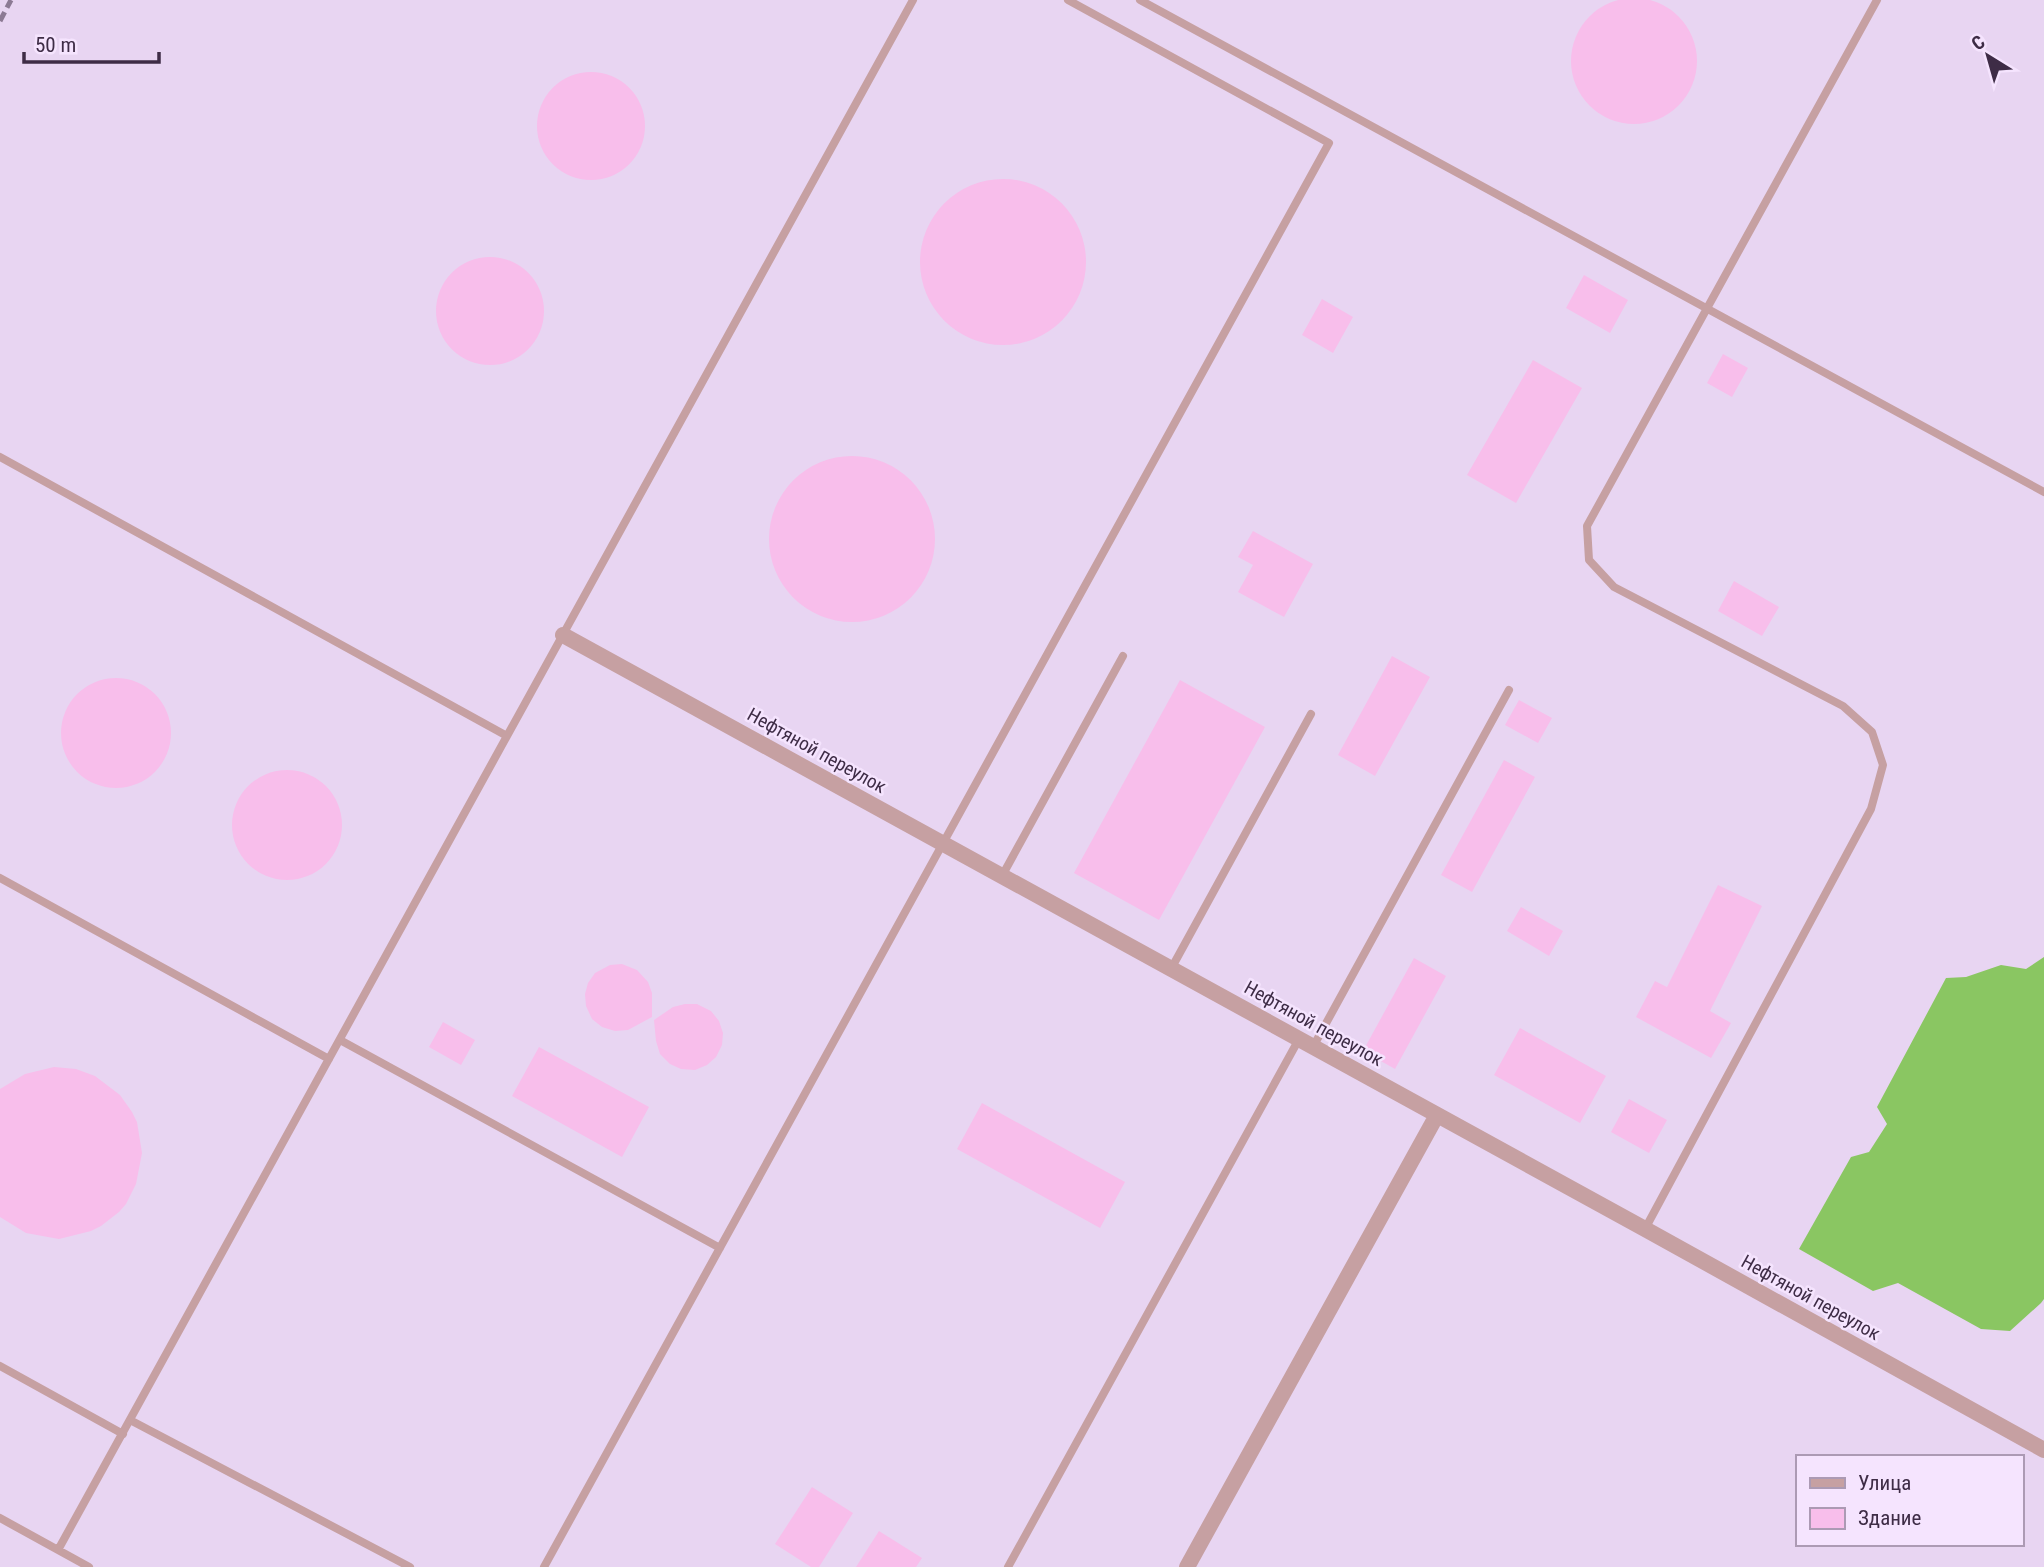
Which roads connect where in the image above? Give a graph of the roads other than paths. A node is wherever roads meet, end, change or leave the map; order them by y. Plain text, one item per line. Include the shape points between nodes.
1 (913, 0) edge
2 (1068, 0) edge
3 (1140, 0) edge
4 (1877, 0) edge
5 (1707, 310) junction
6 (0, 457) edge
7 (2044, 492) edge
8 (563, 635) junction
9 (1123, 656) dead end
10 (1509, 690) dead end
11 (1311, 714) dead end
12 (507, 736) junction
13 (943, 843) junction
14 (1002, 876) junction
15 (0, 878) edge
16 (1171, 968) junction
17 (340, 1040) junction
18 (1306, 1043) junction
19 (329, 1059) junction
20 (1437, 1115) junction
21 (1644, 1228) junction
22 (720, 1248) junction
23 (0, 1366) edge
24 (130, 1420) junction
25 (123, 1434) junction
26 (2044, 1450) edge
27 (0, 1518) edge
28 (58, 1550) junction
29 (89, 1567) edge
30 (410, 1567) edge
31 (544, 1567) edge
32 (1008, 1567) edge
33 (1187, 1567) edge

1 - 8 lane
2 - 13 lane via 1329,143
3 - 5 lane
4 - 5 lane
5 - 7 lane
5 - 21 lane via 1587,526 1589,560 1614,587 1843,706 1872,732 1883,765 1871,809
6 - 12 lane
8 - 12 lane
8 - 13 street, Нефтяной переулок
9 - 14 lane
10 - 18 lane
11 - 16 lane
12 - 17 lane
13 - 14 street, Нефтяной переулок
13 - 22 lane
14 - 16 street, Нефтяной переулок
15 - 19 lane
16 - 18 street, Нефтяной переулок
17 - 19 lane
17 - 22 lane
18 - 20 street, Нефтяной переулок
18 - 32 lane
19 - 24 lane
20 - 21 street, Нефтяной переулок
20 - 33 street
21 - 26 street, Нефтяной переулок
22 - 31 lane
23 - 25 lane
24 - 25 lane
24 - 30 lane
25 - 28 lane
27 - 28 lane
28 - 29 lane

